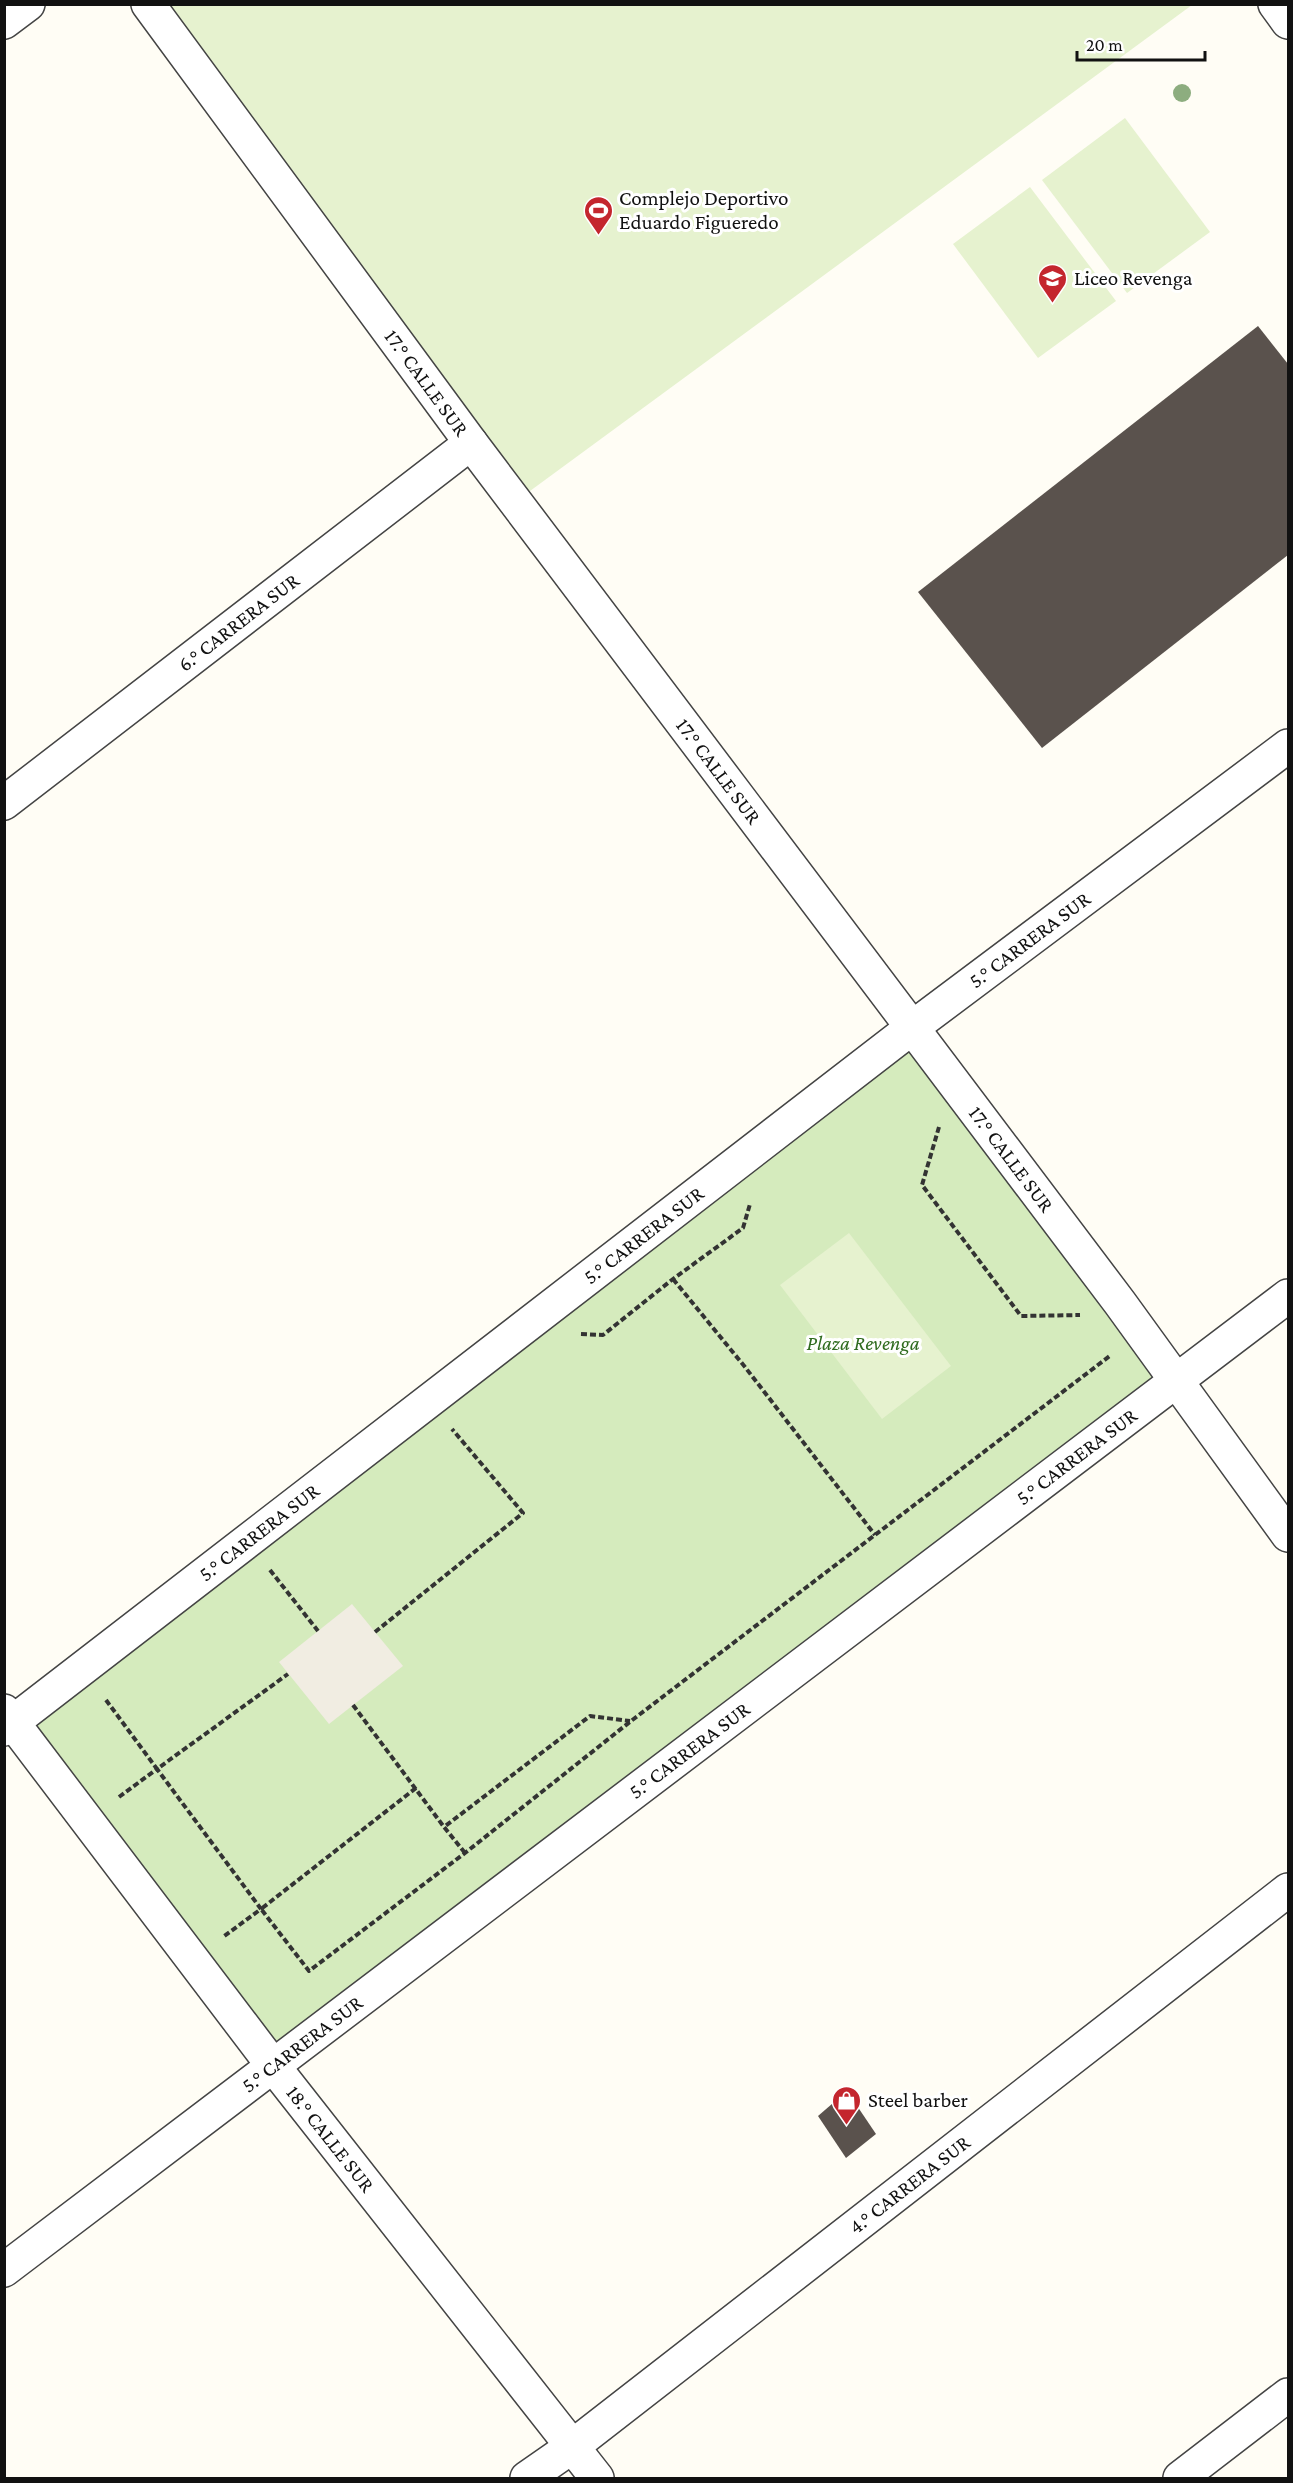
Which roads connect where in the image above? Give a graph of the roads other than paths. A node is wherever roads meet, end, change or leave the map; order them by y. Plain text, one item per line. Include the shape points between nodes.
1 (28, 4) edge
2 (148, 4) edge
3 (1275, 4) edge
4 (4, 22) edge
5 (1288, 22) edge
6 (471, 443) junction
7 (1288, 746) edge
8 (4, 803) edge
9 (913, 1027) junction
10 (1288, 1296) edge
11 (1177, 1380) junction
12 (1288, 1535) edge
13 (7, 1721) edge
14 (1288, 1890) edge
15 (274, 2067) junction
16 (4, 2270) edge
17 (1288, 2395) edge
18 (573, 2446) junction
19 (527, 2478) edge
20 (597, 2478) edge
21 (1180, 2478) edge

1 - 4 street
2 - 6 street, 17.° CALLE SUR
3 - 5 street
6 - 8 street, 6.° CARRERA SUR
6 - 9 street, 17.° CALLE SUR
7 - 9 street, 5.° CARRERA SUR
9 - 11 street, 17.° CALLE SUR
9 - 13 street, 5.° CARRERA SUR
10 - 11 street, 5.° CARRERA SUR
11 - 12 street, 17.° CALLE SUR
11 - 15 street, 5.° CARRERA SUR
13 - 15 street, 18.° CALLE SUR
14 - 18 street, 4.° CARRERA SUR
15 - 16 street, 5.° CARRERA SUR
15 - 18 street, 18.° CALLE SUR
17 - 21 street
18 - 19 street, 4.° CARRERA SUR
18 - 20 street, 18.° CALLE SUR

